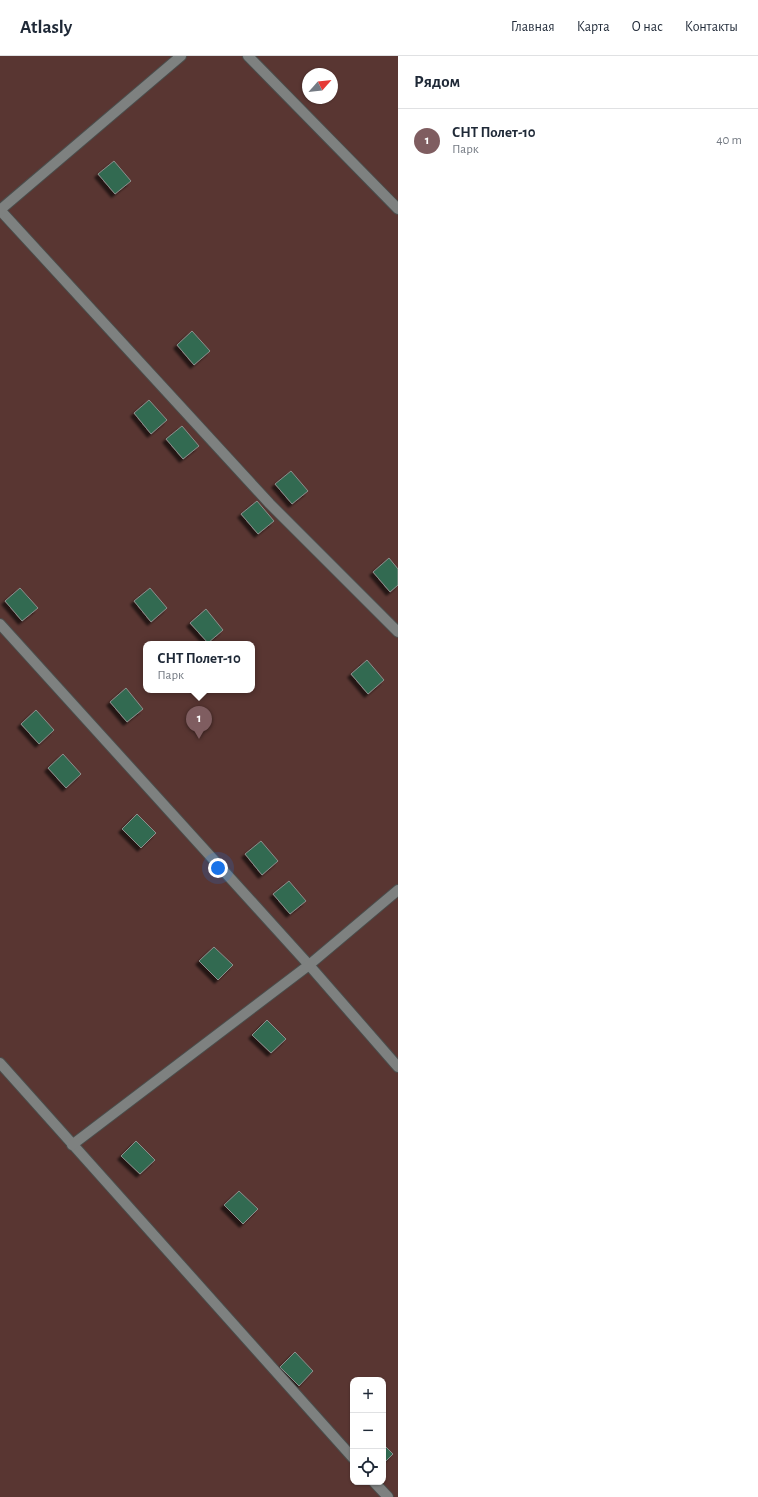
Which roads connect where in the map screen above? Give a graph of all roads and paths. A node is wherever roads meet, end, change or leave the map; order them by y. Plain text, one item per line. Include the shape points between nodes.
1 (181, 56) edge
2 (248, 56) edge
3 (398, 209) edge
4 (0, 210) edge
5 (0, 624) edge
6 (398, 632) edge
7 (398, 890) edge
8 (308, 965) junction
9 (0, 1063) edge
10 (398, 1067) edge
11 (72, 1145) junction
12 (350, 1455) edge
13 (377, 1485) edge
14 (388, 1497) edge

1 - 4 lane
2 - 3 lane
4 - 6 lane via 270,504
5 - 8 lane
7 - 8 lane
8 - 10 lane
8 - 11 lane
9 - 11 lane
11 - 12 lane
13 - 14 lane

